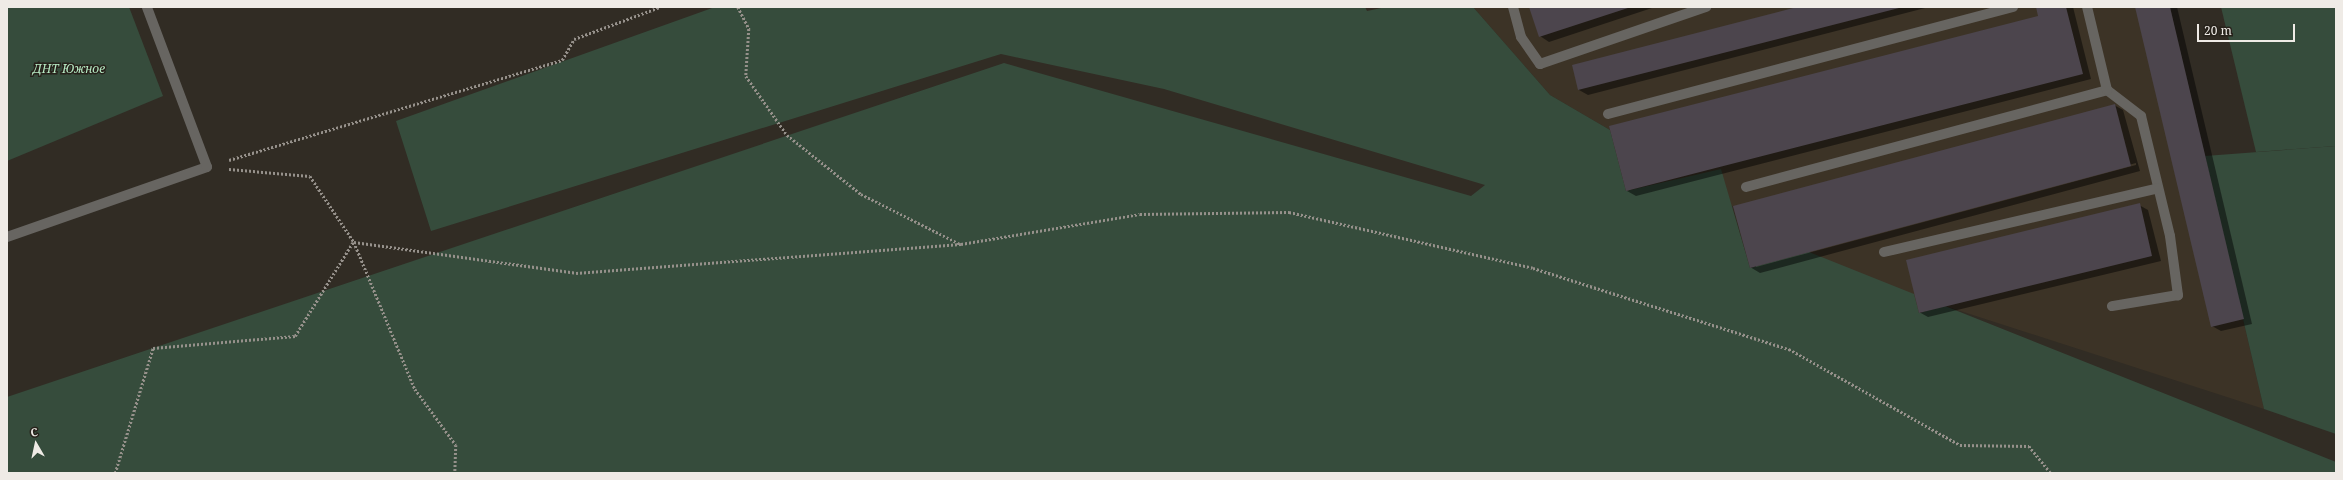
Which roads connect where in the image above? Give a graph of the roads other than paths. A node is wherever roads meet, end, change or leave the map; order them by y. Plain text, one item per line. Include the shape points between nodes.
1 (147, 7) edge
2 (1513, 7) edge
3 (1706, 7) edge
4 (2013, 7) edge
5 (2087, 7) edge
6 (2107, 90) junction
7 (1608, 114) dead end
8 (1746, 187) dead end
9 (2158, 188) junction
10 (7, 237) edge
11 (1884, 252) dead end
12 (2112, 306) dead end

1 - 10 street via 207,167
2 - 3 street via 1521,37 1540,64
4 - 7 street
5 - 6 street
6 - 8 street
6 - 9 street via 2141,116
9 - 11 street
9 - 12 street via 2170,236 2178,295

